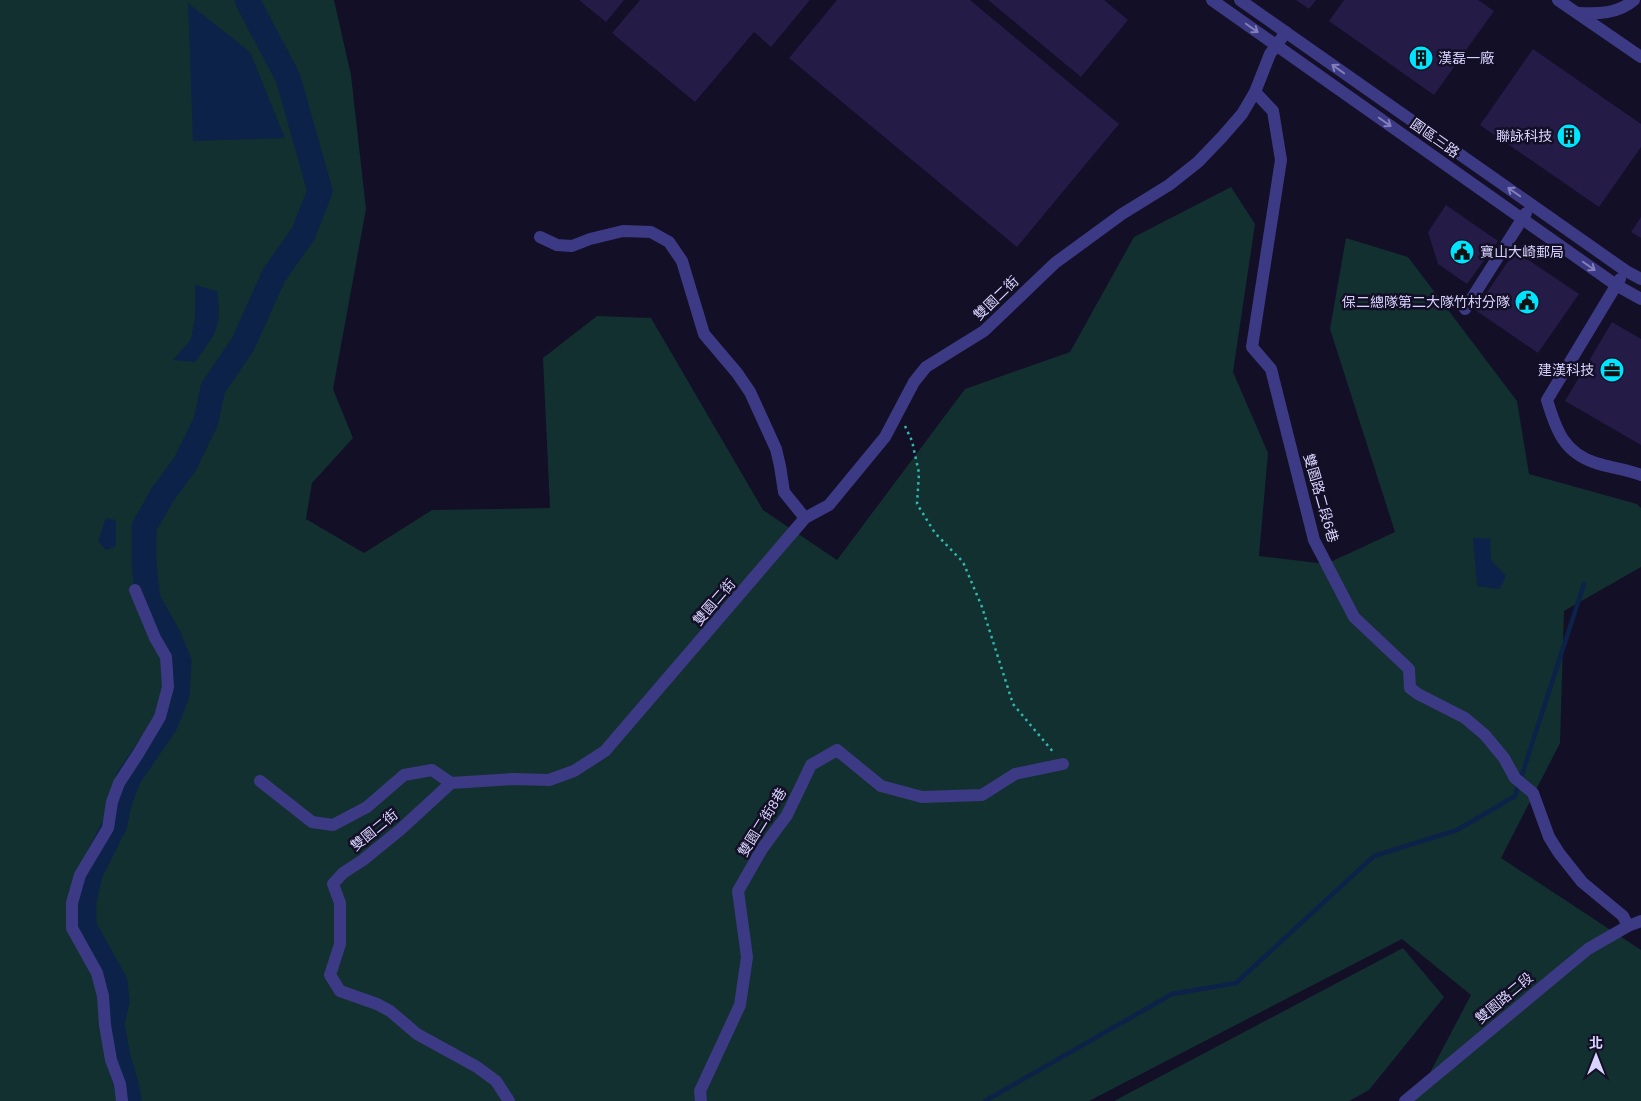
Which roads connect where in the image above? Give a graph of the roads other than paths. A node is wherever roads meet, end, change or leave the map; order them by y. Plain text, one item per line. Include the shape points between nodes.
1 (1212, 0) edge
2 (1240, 0) edge
3 (1558, 0) edge
4 (1634, 0) edge
5 (1578, 13) junction
6 (1286, 32) junction
7 (1277, 46) junction
8 (1641, 57) edge
9 (1255, 92) junction
10 (1532, 204) junction
11 (1522, 218) junction
12 (540, 237) dead end
13 (1626, 271) junction
14 (1641, 279) edge
15 (1616, 285) junction
16 (1641, 299) edge
17 (1465, 309) dead end
18 (1641, 475) edge
19 (805, 518) junction
20 (136, 590) dead end
21 (1063, 764) road end
22 (260, 781) dead end
23 (451, 783) junction
24 (1641, 921) edge
25 (1628, 926) junction
26 (1641, 928) edge
27 (122, 1101) edge
28 (509, 1101) edge
29 (701, 1101) edge
30 (1405, 1101) edge

1 -> 7 street, 園區三路
2 - 6 street, 園區三路
3 - 5 street
4 - 5 street via 1612,12
5 - 8 street
6 - 7 street, 雙園二街
10 -> 6 street, 園區三路
7 - 9 street, 雙園二街 via 1270,54
7 -> 11 street, 園區三路
9 - 19 street, 雙園二街 via 1242,114 1198,162 1055,263 984,332 926,367 914,382 885,437 829,505
9 - 25 street, 雙園路二段6巷 via 1274,111 1281,160 1252,347 1271,369 1314,540 1354,617 1409,669 1410,688 1465,718 1485,735 1515,778 1533,793 1558,853 1582,882 1623,916
10 - 11 street
10 - 13 street, 園區三路
11 -> 15 street, 園區三路
11 - 17 street
12 - 19 street via 557,245 572,246 623,231 651,232 669,242 682,260 704,334 750,392 776,449 784,492
13 - 14 street, 園區三路
13 - 15 street
15 - 16 street, 園區三路
15 - 18 street via 1547,400 1562,440 1578,456
19 - 23 street, 雙園二街 via 605,751 574,771 548,780
20 - 27 street via 166,657 168,688 160,717 119,783 108,828 80,875 72,902 72,928 97,973 103,996 111,1060
21 - 29 street, 雙園二街8巷 via 1015,774 982,795 922,797 881,786 837,750 811,765 787,815 762,849 738,891 747,957 740,1005 700,1091
22 - 23 street via 312,822 333,825 367,807 404,775 432,770
23 - 28 street, 雙園二街 via 333,884 340,904 340,944 330,975 340,991 376,1004 417,1034 477,1067 496,1081
24 - 25 street, 雙園路二段
25 - 26 street
25 - 30 street, 雙園路二段 via 1588,949

